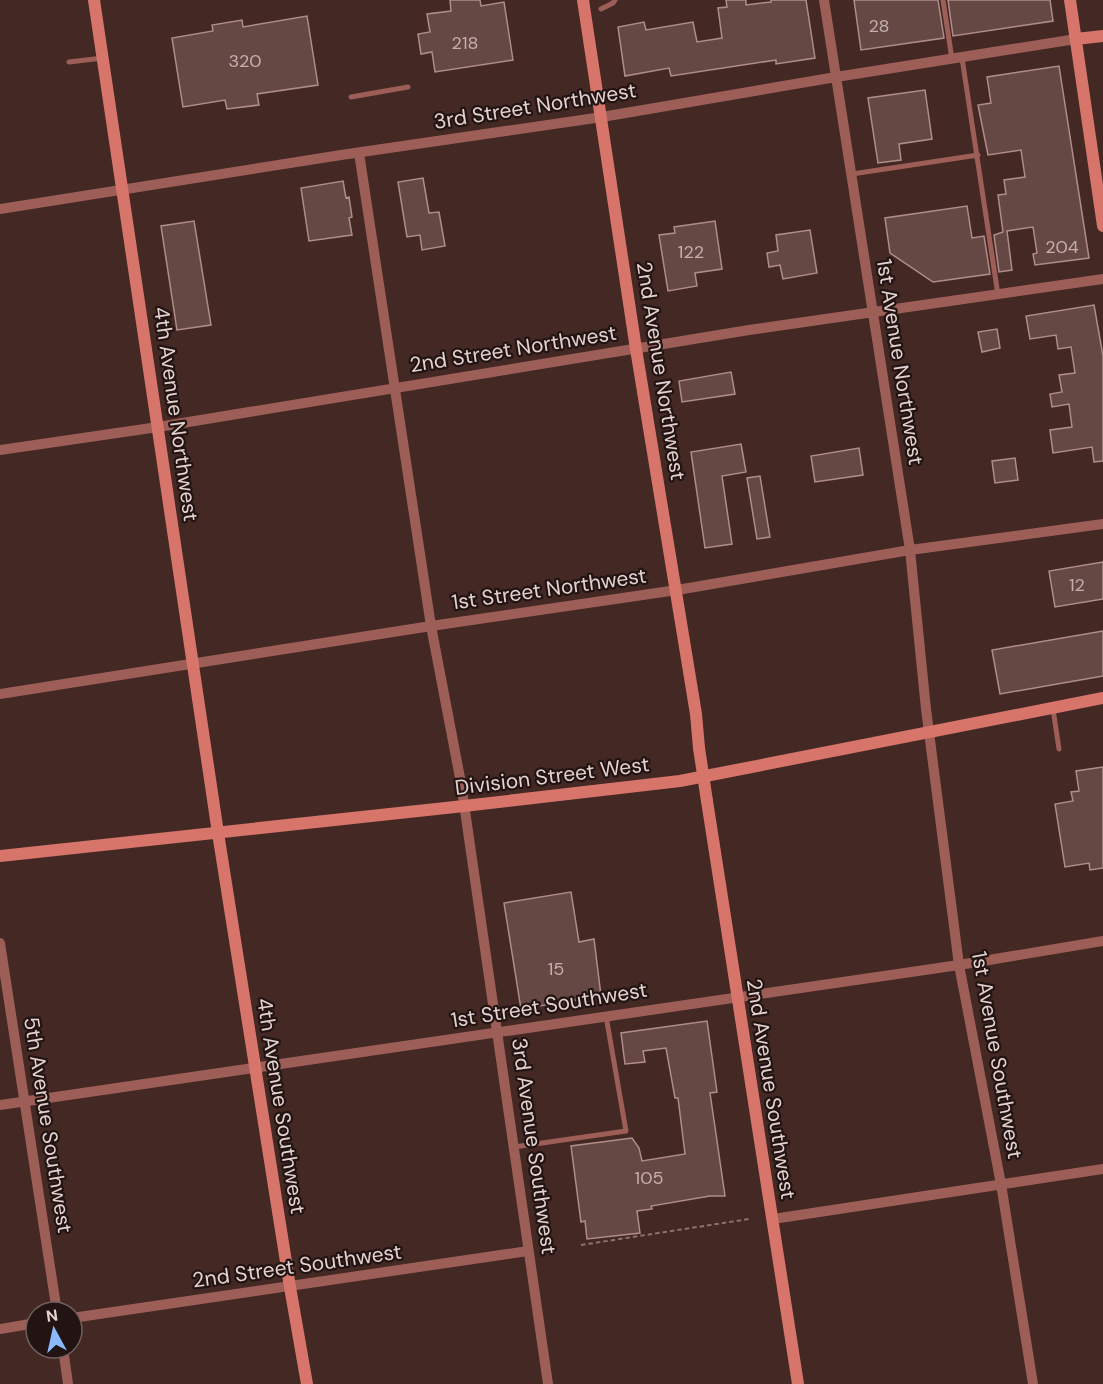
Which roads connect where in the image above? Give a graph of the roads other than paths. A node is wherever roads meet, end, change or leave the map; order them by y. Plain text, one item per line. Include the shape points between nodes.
1 (94, 0) edge
2 (583, 0) edge
3 (615, 0) edge
4 (824, 0) edge
5 (943, 0) edge
6 (1070, 0) edge
7 (601, 9) dead end
8 (1103, 36) edge
9 (1076, 39) junction
10 (104, 57) junction
11 (957, 59) junction
12 (69, 63) dead end
13 (836, 77) junction
14 (408, 87) dead end
15 (351, 97) dead end
16 (602, 117) junction
17 (359, 153) junction
18 (978, 155) junction
19 (852, 174) junction
20 (124, 190) junction
21 (0, 209) edge
22 (1103, 226) edge
23 (1103, 279) edge
24 (998, 295) junction
25 (872, 313) junction
26 (636, 349) junction
27 (394, 387) junction
28 (158, 427) junction
29 (0, 450) edge
30 (1103, 524) edge
31 (910, 550) junction
32 (677, 590) junction
33 (431, 626) junction
34 (193, 664) junction
35 (0, 694) edge
36 (1103, 698) edge
37 (1053, 708) junction
38 (929, 732) junction
39 (699, 748) joint
40 (1059, 749) dead end
41 (464, 806) junction
42 (218, 833) junction
43 (0, 856) edge
44 (1103, 941) edge
45 (0, 943) edge
46 (959, 965) junction
47 (736, 997) junction
48 (606, 1016) junction
49 (498, 1033) junction
50 (256, 1068) junction
51 (24, 1101) junction
52 (0, 1105) edge
53 (514, 1147) junction
54 (1103, 1169) edge
55 (1001, 1184) junction
56 (773, 1219) junction
57 (528, 1251) junction
58 (290, 1287) junction
59 (55, 1300) edge
60 (84, 1316) edge
61 (24, 1325) edge
62 (0, 1329) edge
63 (65, 1360) edge
64 (68, 1384) edge
65 (307, 1384) edge
66 (548, 1384) edge
67 (798, 1384) edge
68 (1033, 1384) edge

1 - 10 street, 4th Avenue Northwest
2 - 16 street, 2nd Avenue Northwest
3 - 7 lane
4 - 13 street, 1st Avenue Northwest
5 - 11 lane
6 - 9 street
8 - 9 street
9 - 11 street, 3rd Street Northwest
9 - 22 street
10 - 12 lane
10 - 20 street, 4th Avenue Northwest
11 - 13 street, 3rd Street Northwest
11 - 18 lane
13 - 16 street, 3rd Street Northwest
13 - 19 street, 1st Avenue Northwest
14 - 15 lane
16 - 17 street, 3rd Street Northwest
16 - 26 street, 2nd Avenue Northwest
17 - 20 street, 3rd Street Northwest
17 - 27 street, 3rd Avenue Southwest
18 - 19 lane
18 - 24 lane
19 - 25 street, 1st Avenue Northwest
20 - 21 street, 3rd Street Northwest
20 - 28 street, 4th Avenue Northwest
23 - 24 street, 2nd Street Northwest
24 - 25 street, 2nd Street Northwest
25 - 26 street, 2nd Street Northwest
25 - 31 street, 1st Avenue Northwest
26 - 27 street, 2nd Street Northwest
26 - 32 street, 2nd Avenue Northwest
27 - 28 street, 2nd Street Northwest
27 - 33 street, 3rd Avenue Southwest
28 - 29 street, 2nd Street Northwest
28 - 34 street, 4th Avenue Northwest
30 - 31 street, 1st Street Northwest
31 - 32 street, 1st Street Northwest
31 - 38 street, 1st Avenue Northwest
32 - 33 street, 1st Street Northwest
32 - 39 street, 2nd Avenue Northwest
33 - 34 street, 1st Street Northwest
33 - 41 street, 3rd Avenue Southwest
34 - 35 street, 1st Street Northwest
34 - 42 street, 4th Avenue Northwest
36 - 37 street, Division Street West
37 - 38 street, Division Street West
37 - 40 lane
38 - 41 street, Division Street West via 680,781
38 - 46 street, 1st Avenue Southwest
39 - 47 street, 2nd Avenue Southwest, bridge
41 - 42 street, Division Street West
41 - 49 street, 3rd Avenue Southwest
42 - 43 street, Division Street West
42 - 50 street, 4th Avenue Southwest
44 - 46 street, 1st Street Southwest
45 - 51 street, 5th Avenue Southwest
46 - 47 street, 1st Street Southwest
46 - 55 street, 1st Avenue Southwest
47 - 48 street, 1st Street Southwest
47 - 56 street, 2nd Avenue Southwest
48 - 49 street, 1st Street Southwest
48 - 53 lane via 626,1131
49 - 50 street, 1st Street Southwest
49 - 53 street, 3rd Avenue Southwest
50 - 51 street, 1st Street Southwest
50 - 58 street, 4th Avenue Southwest
51 - 52 street, 1st Street Southwest
51 - 59 street, 5th Avenue Southwest
53 - 57 street, 3rd Avenue Southwest
54 - 55 street
55 - 56 street
55 - 68 street, 1st Avenue Southwest
56 - 67 street, 2nd Avenue Southwest
57 - 58 street, 2nd Street Southwest
57 - 66 street, 3rd Avenue Southwest
58 - 60 street, 2nd Street Southwest
58 - 65 street, 4th Avenue Southwest
61 - 62 street
63 - 64 street

